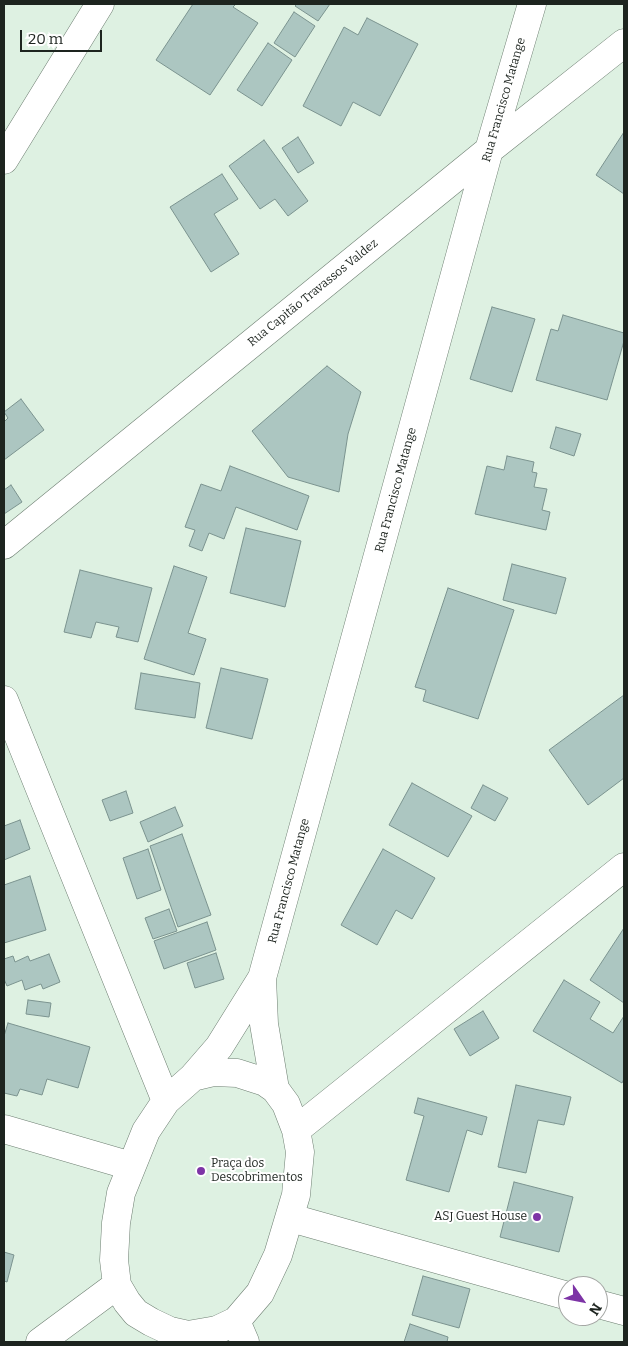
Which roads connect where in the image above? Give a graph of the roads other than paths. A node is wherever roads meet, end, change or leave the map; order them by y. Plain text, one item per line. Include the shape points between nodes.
1 (100, 4) edge
2 (532, 4) edge
3 (624, 43) edge
4 (489, 150) junction
5 (4, 160) edge
6 (4, 545) edge
7 (4, 700) edge
8 (624, 867) edge
9 (262, 978) junction
10 (194, 1076) junction
11 (275, 1089) junction
12 (166, 1101) junction
13 (4, 1130) edge
14 (296, 1130) junction
15 (131, 1166) junction
16 (291, 1218) junction
17 (117, 1285) junction
18 (558, 1293) edge
19 (608, 1307) edge
20 (624, 1311) edge
21 (136, 1313) junction
22 (240, 1332) edge
23 (202, 1338) edge
24 (40, 1342) edge
25 (141, 1342) edge

1 - 5 street
2 - 4 street, Rua Francisco Matange
3 - 4 street, Rua Capitão Travassos Valdez
4 - 6 street, Rua Capitão Travassos Valdez
4 - 9 street, Rua Francisco Matange
7 - 12 street
8 - 14 street
9 - 10 street via 219,1047
9 - 11 street
10 - 11 street via 214,1072 237,1073 265,1082
10 - 12 street
11 - 14 street via 286,1104
12 - 15 street via 146,1131
13 - 15 street
14 - 16 street via 300,1152
15 - 17 street via 121,1193 116,1223 114,1260
16 - 18 street
16 - 22 street via 278,1255
17 - 21 street
17 - 24 street
19 - 20 street
21 - 23 street via 170,1331
21 - 25 street
22 - 23 street

